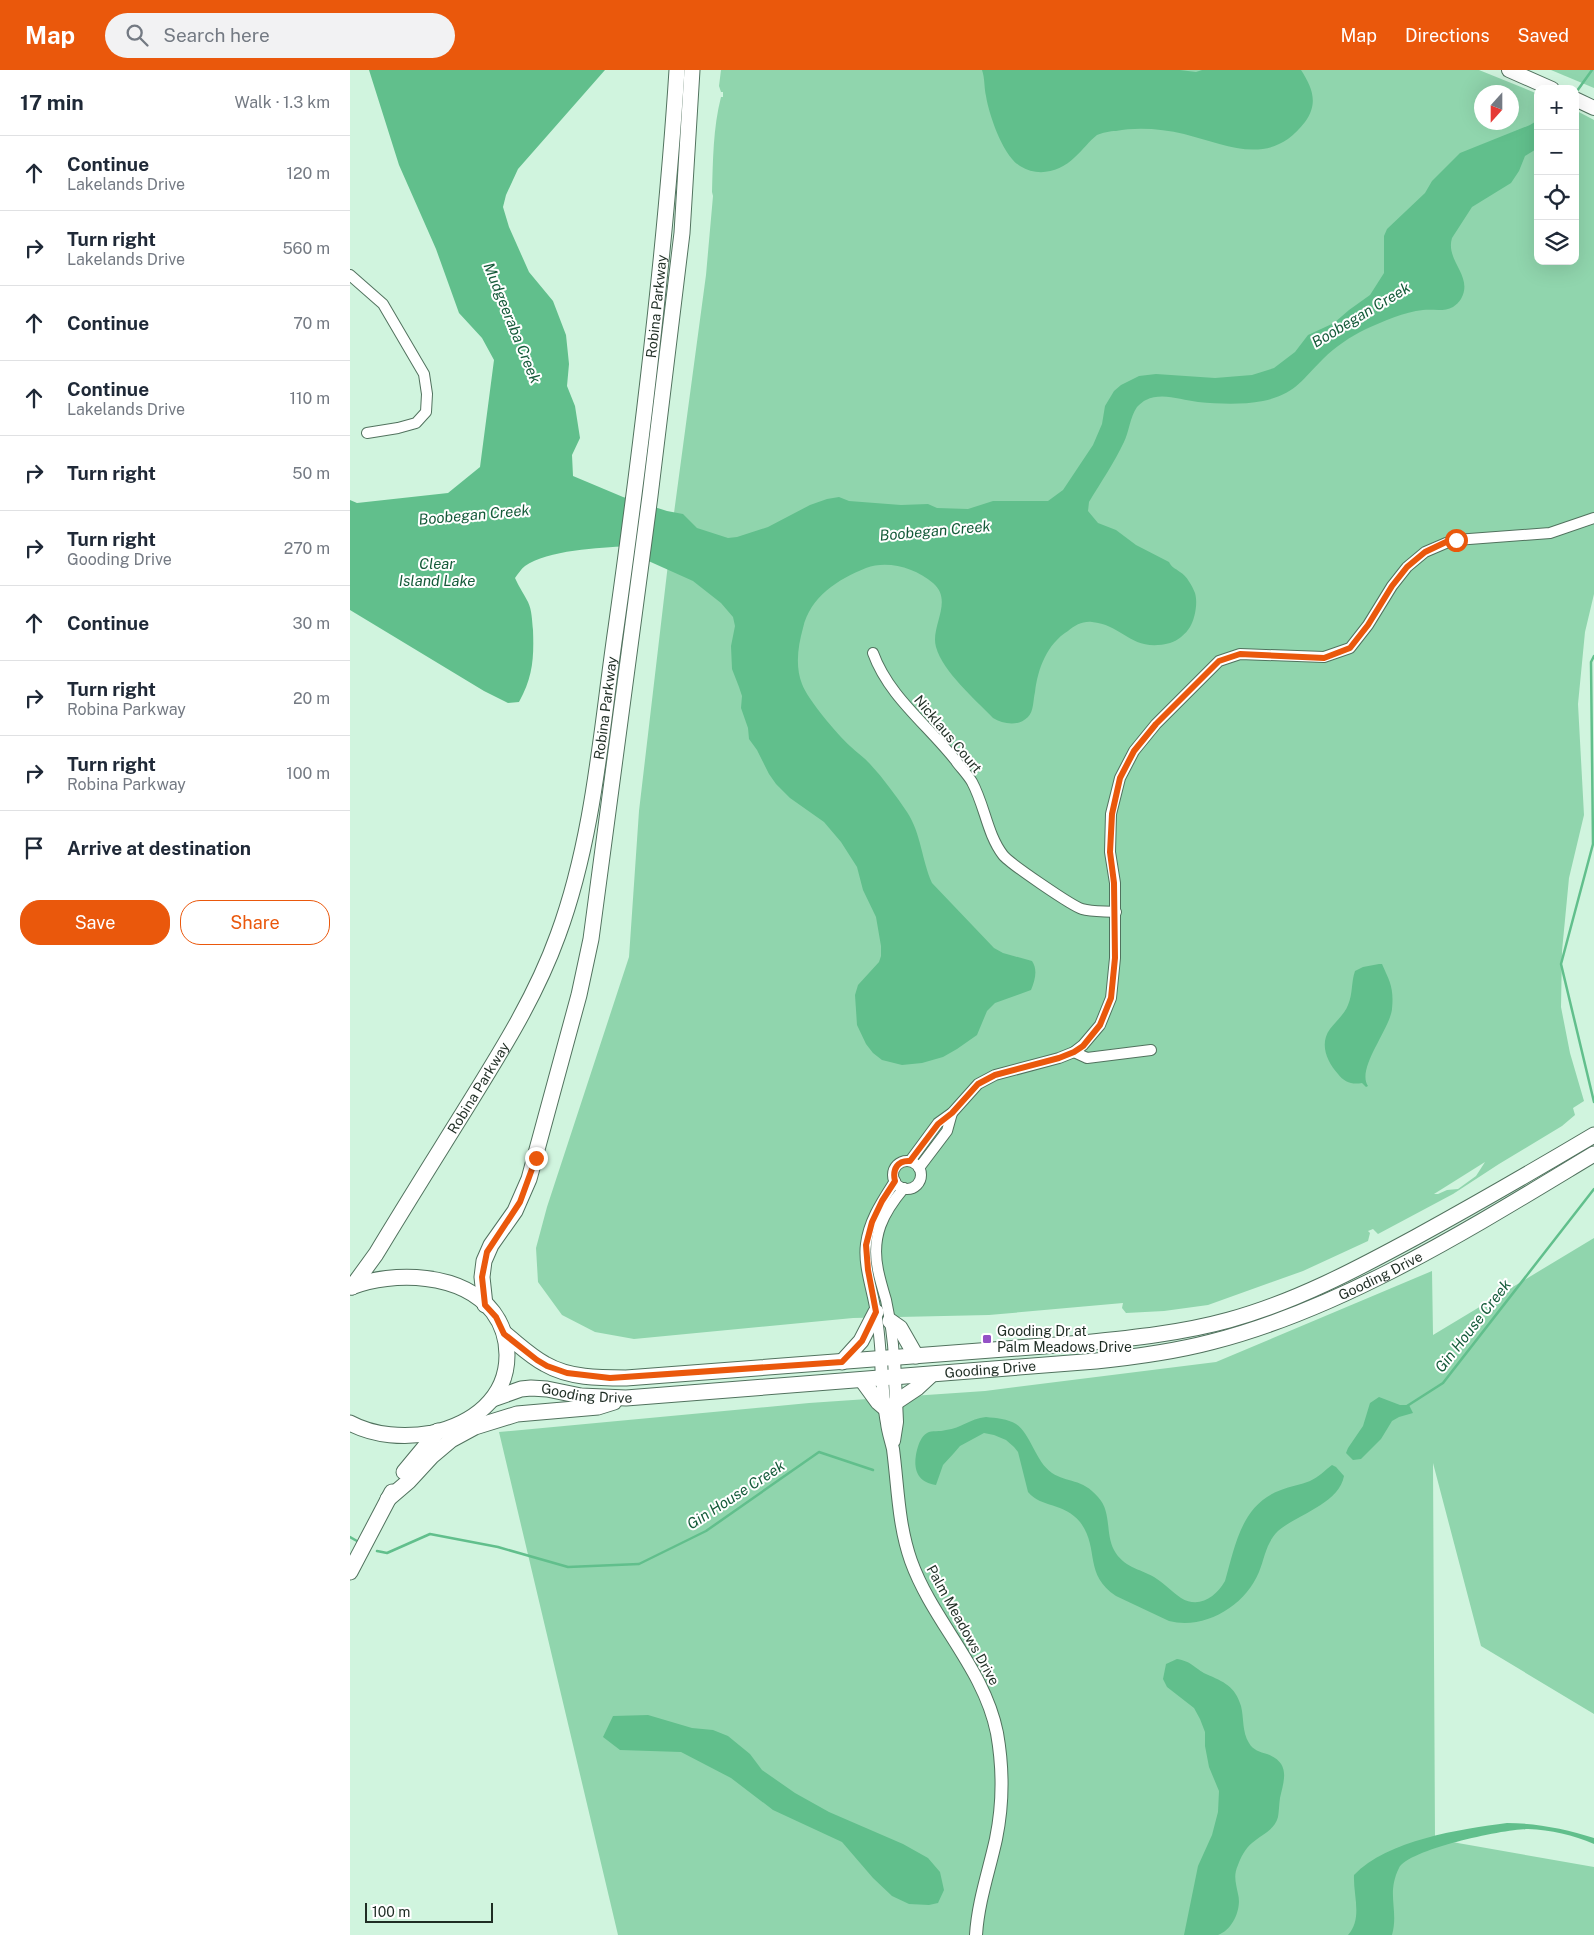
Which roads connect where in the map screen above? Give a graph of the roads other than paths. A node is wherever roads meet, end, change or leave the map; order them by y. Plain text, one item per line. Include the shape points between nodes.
1 (676, 70) edge
2 (692, 70) edge
3 (1509, 70) edge
4 (1543, 85) edge
5 (1579, 101) edge
6 (1594, 108) edge
7 (350, 274) edge
8 (367, 433) dead end
9 (1594, 518) edge
10 (873, 653) dead end
11 (1116, 912) junction
12 (1151, 1050) dead end
13 (1074, 1052) junction
14 (952, 1113) junction
15 (1594, 1135) edge
16 (1594, 1154) edge
17 (910, 1161) junction
18 (920, 1168) junction
19 (895, 1181) junction
20 (904, 1188) junction
21 (351, 1287) edge
22 (485, 1305) junction
23 (876, 1312) junction
24 (890, 1321) junction
25 (504, 1334) junction
26 (916, 1356) junction
27 (887, 1358) junction
28 (842, 1362) junction
29 (930, 1376) junction
30 (889, 1378) junction
31 (862, 1380) junction
32 (626, 1398) junction
33 (493, 1399) junction
34 (891, 1405) junction
35 (350, 1423) edge
36 (438, 1431) junction
37 (388, 1499) junction
38 (350, 1572) edge
39 (976, 1935) edge

1 - 21 main road, Robina Parkway via 666,219 635,490 591,809 577,876 557,938 510,1036 376,1254
2 - 22 main road, Robina Parkway via 682,233 591,939 530,1179 516,1211 491,1245 484,1261
3 - 4 main road
5 - 6 main road
7 - 8 street via 383,304 424,374 427,394 426,412 416,423
9 - 11 street via 1550,533 1456,540 1425,552 1392,586 1350,648 1324,658 1240,654 1219,661 1156,724 1134,751 1120,778 1112,814 1110,852
10 - 11 street, Nicklaus Court via 890,688 971,781 983,806 990,832 1004,856 1081,908
11 - 13 street via 1111,998 1100,1025
12 - 13 street via 1087,1058
13 - 14 street via 995,1075 978,1084
14 - 17 street via 938,1124
14 - 18 street via 947,1131
15 - 26 main road, Gooding Drive via 1377,1258 1257,1312 1156,1335
16 - 29 main road, Gooding Drive via 1388,1271 1260,1328 1156,1354
17 - 18 street
17 - 19 street via 895,1168
18 - 20 street via 918,1183 912,1188
19 - 20 street
19 - 23 street via 872,1222 866,1245
20 - 24 street via 888,1208 879,1228 875,1249
21 - 22 main road via 394,1277 429,1279 467,1292
22 - 25 main road via 496,1317
23 - 27 street
23 - 28 main road via 862,1341
24 - 26 main road via 900,1328
24 - 27 street
25 - 28 main road, Gooding Drive via 547,1366 595,1377 626,1378
25 - 33 main road via 507,1351 505,1370
26 - 27 main road, Gooding Drive
27 - 28 main road, Gooding Drive
27 - 30 street, Palm Meadows Drive
29 - 30 main road, Gooding Drive
29 - 34 main road
30 - 31 main road, Gooding Drive
30 - 34 street, Palm Meadows Drive
31 - 32 main road, Gooding Drive
31 - 34 main road via 878,1402
32 - 33 main road, Gooding Drive via 581,1396 531,1388
32 - 37 main road via 598,1407 517,1414 482,1424 442,1447
33 - 36 main road via 472,1418
34 - 39 street, Palm Meadows Drive via 897,1422 893,1448 898,1503 911,1561 924,1590 977,1677 997,1733 1001,1800 996,1837 977,1914
35 - 36 main road via 392,1435
36 - 37 main road via 411,1462
37 - 38 main road

